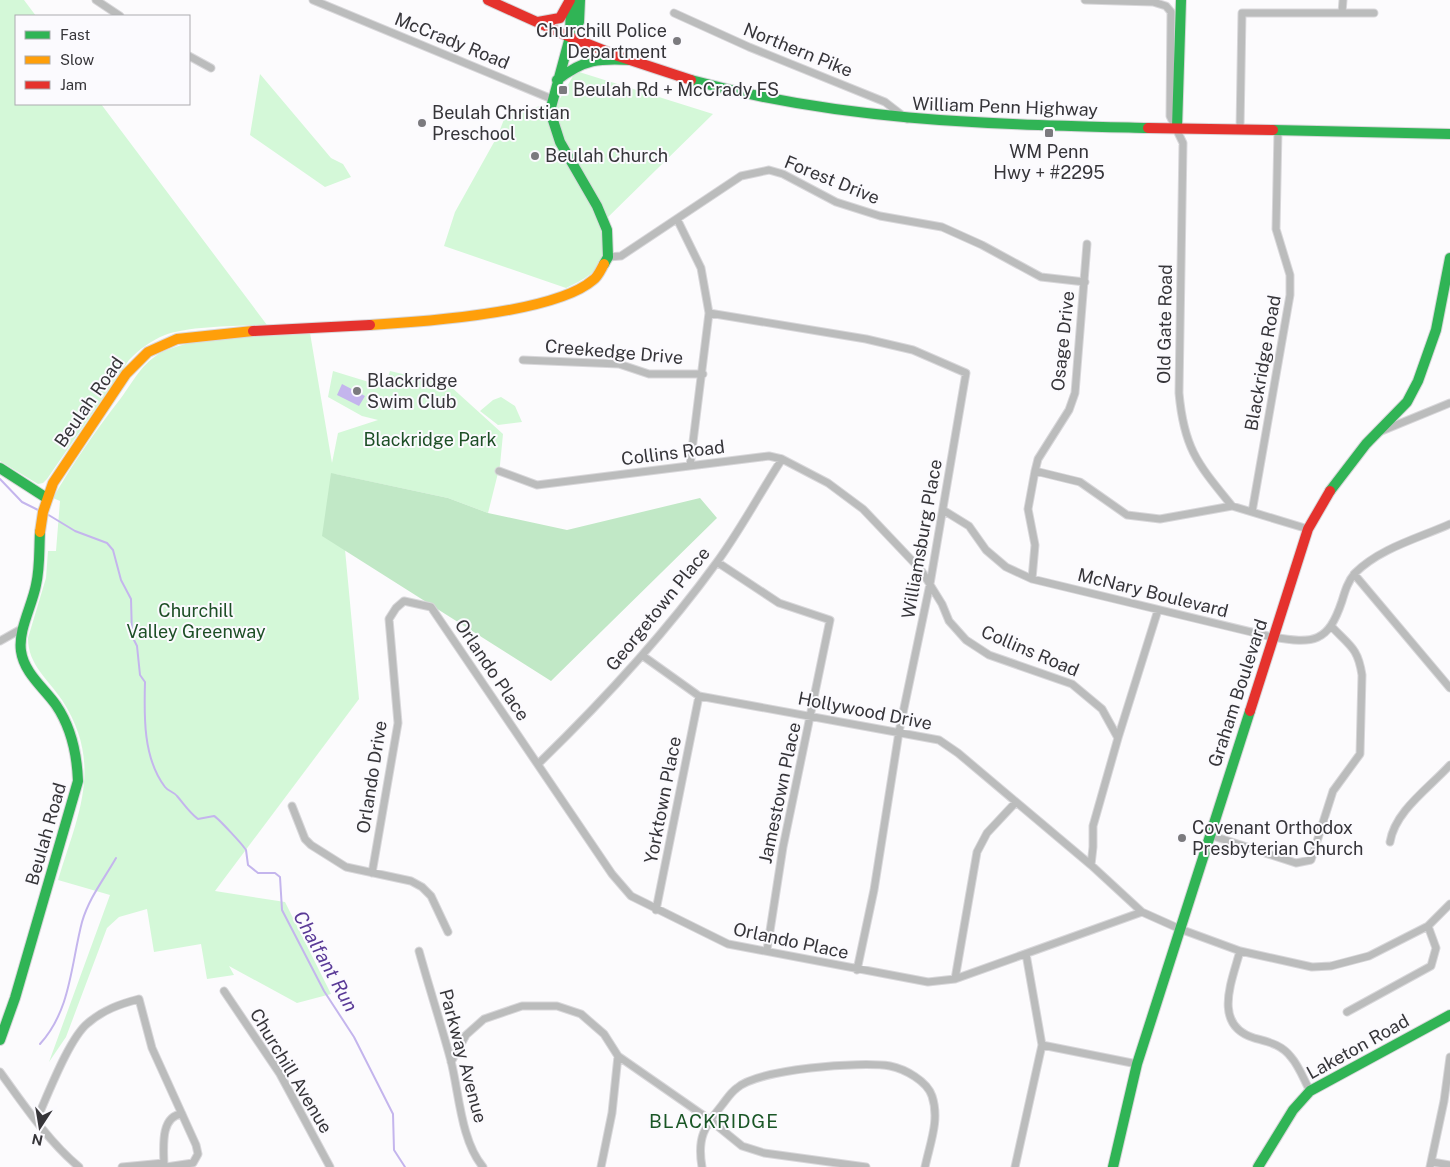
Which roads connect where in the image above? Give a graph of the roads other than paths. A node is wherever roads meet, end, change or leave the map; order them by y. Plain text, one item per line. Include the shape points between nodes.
1 (96, 0) edge
2 (313, 0) edge
3 (488, 0) edge
4 (571, 0) edge
5 (580, 0) edge
6 (1085, 0) edge
7 (1181, 0) edge
8 (1343, 0) edge
9 (674, 13) dead end
10 (1342, 13) junction
11 (1374, 14) dead end
12 (118, 15) edge
13 (535, 22) junction
14 (570, 37) junction
15 (190, 57) edge
16 (632, 60) junction
17 (211, 68) dead end
18 (557, 80) junction
19 (552, 99) junction
20 (907, 119) junction
21 (1177, 128) junction
22 (1240, 130) junction
23 (1278, 130) junction
24 (1450, 134) edge
25 (677, 219) junction
26 (1086, 244) dead end
27 (608, 257) junction
28 (1450, 258) edge
29 (1085, 282) junction
30 (709, 314) junction
31 (523, 360) dead end
32 (702, 374) junction
33 (1450, 403) edge
34 (1377, 433) junction
35 (782, 459) junction
36 (690, 466) junction
37 (0, 468) edge
38 (499, 471) dead end
39 (1035, 471) junction
40 (44, 500) junction
41 (1232, 506) junction
42 (942, 510) junction
43 (1252, 512) junction
44 (1450, 524) edge
45 (1308, 529) junction
46 (717, 562) junction
47 (1354, 574) junction
48 (1032, 579) junction
49 (930, 584) junction
50 (404, 602) joint
51 (1158, 610) junction
52 (1332, 627) junction
53 (23, 628) junction
54 (1272, 637) junction
55 (0, 641) edge
56 (643, 656) junction
57 (1450, 688) edge
58 (699, 696) junction
59 (811, 716) junction
60 (899, 732) junction
61 (1118, 738) junction
62 (538, 764) junction
63 (1450, 765) edge
64 (1016, 802) junction
65 (292, 806) dead end
66 (1210, 835) junction
67 (1390, 842) dead end
68 (1091, 865) junction
69 (372, 873) junction
70 (1450, 904) edge
71 (656, 910) junction
72 (1142, 912) junction
73 (1428, 926) junction
74 (1180, 929) junction
75 (448, 932) dead end
76 (767, 950) junction
77 (419, 951) dead end
78 (1240, 951) junction
79 (1026, 954) junction
80 (857, 970) junction
81 (954, 979) junction
82 (224, 991) dead end
83 (1347, 1012) dead end
84 (1450, 1015) edge
85 (0, 1040) edge
86 (1042, 1045) junction
87 (618, 1056) junction
88 (1450, 1057) edge
89 (451, 1062) junction
90 (1137, 1064) junction
91 (0, 1072) edge
92 (1310, 1091) junction
93 (1447, 1101) edge
94 (182, 1114) junction
95 (710, 1120) junction
96 (36, 1121) junction
97 (1431, 1164) edge
98 (1450, 1165) edge
99 (165, 1166) edge
100 (79, 1167) edge
101 (122, 1167) edge
102 (330, 1167) edge
103 (483, 1167) edge
104 (602, 1167) edge
105 (702, 1167) edge
106 (866, 1167) edge
107 (925, 1167) edge
108 (1015, 1167) edge
109 (1113, 1167) edge
110 (1258, 1167) edge

1 - 12 street
2 - 19 street, McCrady Road
3 - 13 main road, William Penn Highway
4 - 13 main road via 560,18
4 - 14 main road
5 - 14 main road via 579,22
6 - 21 street, Old Gate Road via 1153,2 1170,8 1170,116
7 - 21 main road
8 - 10 street
9 - 20 street, Northern Pike via 885,102
10 - 11 street
10 - 22 street via 1242,13
13 - 14 main road, William Penn Highway
14 - 16 main road, William Penn Highway
14 - 18 main road
15 - 17 street
16 - 18 main road via 589,60 576,65
16 - 20 main road, William Penn Highway via 754,94
18 - 19 main road
19 - 27 main road via 551,115 556,134 605,223 609,236
20 - 21 main road, William Penn Highway
21 - 22 main road, William Penn Highway
21 - 41 street, Old Gate Road via 1183,142 1181,418 1188,444 1197,461
22 - 23 main road, William Penn Highway
23 - 24 main road, William Penn Highway
23 - 43 street, Blackridge Road via 1276,229 1290,276 1290,295
25 - 27 street, Forest Drive via 621,256
25 - 29 street, Forest Drive via 742,176 769,170 836,202 880,216 942,227 1041,277
25 - 30 street via 701,268
26 - 29 street, Osage Drive
27 - 40 main road, Beulah Road via 600,274 586,286 564,296 505,311 399,323 195,336 166,343 140,358 126,374
28 - 34 main road, Graham Boulevard via 1430,354 1422,376 1409,399
29 - 39 street, Osage Drive via 1075,393 1069,410 1038,459
30 - 32 street
30 - 42 street, Williamsburg Place via 914,350 966,373
31 - 32 street, Creekedge Drive via 619,364 649,374
32 - 36 street
33 - 34 street
34 - 45 main road, Graham Boulevard via 1336,481
35 - 36 street, Collins Road via 769,456
35 - 46 street, Georgetown Place
35 - 49 street, Collins Road via 828,483 863,509 921,570
36 - 38 street, Collins Road via 537,486
37 - 40 main road
39 - 41 street via 1080,482 1127,515 1142,518 1160,519
39 - 48 street, Osage Drive via 1028,509 1035,545
40 - 53 main road, Beulah Road via 40,520 40,565
41 - 43 street
42 - 48 street, McNary Boulevard via 969,526 986,550 1006,567
42 - 49 street, Williamsburg Place
43 - 45 street
44 - 47 street via 1384,553
45 - 54 main road, Graham Boulevard
46 - 56 street, Georgetown Place
46 - 59 street, Jamestown Place via 779,603 830,620
47 - 52 street
47 - 57 street
48 - 51 street, McNary Boulevard
49 - 60 street, Williamsburg Place
49 - 61 street, Collins Road via 949,621 966,640 989,654 1072,684 1102,709
50 - 62 street, Orlando Place via 430,606
50 - 69 street, Orlando Drive via 388,619 398,723
51 - 54 street, McNary Boulevard
51 - 61 street
52 - 54 street, McNary Boulevard via 1308,640
52 - 66 street via 1358,654 1360,663 1360,754 1333,791 1311,860 1296,863
53 - 55 street
53 - 85 main road, Beulah Road via 22,659 67,727 76,752 78,781
54 - 66 main road, Graham Boulevard
56 - 58 street, Hollywood Drive
56 - 62 street, Georgetown Place
58 - 59 street, Hollywood Drive
58 - 71 street, Yorktown Place
59 - 60 street, Hollywood Drive
59 - 76 street, Jamestown Place via 783,847
60 - 64 street, Hollywood Drive via 939,740
60 - 80 street, Williamsburg Place via 874,890
61 - 68 street via 1093,826
62 - 71 street, Orlando Place via 612,874 631,896
63 - 67 street via 1399,818
64 - 68 street, Hollywood Drive
64 - 81 street via 987,834 977,852
65 - 69 street via 311,846 346,867
66 - 74 main road, Graham Boulevard
68 - 72 street, Hollywood Drive
69 - 75 street via 411,881 422,887 431,896
70 - 73 street, Hollywood Drive
71 - 76 street, Orlando Place via 728,944
72 - 74 street, Hollywood Drive
72 - 79 street, Orlando Place
73 - 78 street, Hollywood Drive via 1369,956 1331,966 1312,967
73 - 83 street via 1436,948 1431,966
74 - 78 street, Hollywood Drive
74 - 90 main road, Graham Boulevard
76 - 80 street, Orlando Place
77 - 89 street, Parkway Avenue
78 - 92 street via 1228,999 1228,1016 1235,1027 1251,1037 1274,1043 1291,1056
79 - 81 street, Orlando Place
79 - 86 street
80 - 81 street, Orlando Place via 928,982
82 - 102 street, Churchill Avenue via 280,1074
84 - 92 main road, Laketon Road
86 - 90 street
86 - 108 street
87 - 89 street via 604,1034 581,1014 557,1006 522,1006 484,1019 466,1035
87 - 95 street
87 - 104 street
88 - 93 street
89 - 103 street, Parkway Avenue via 465,1126 477,1160
90 - 109 main road, Graham Boulevard
91 - 96 street
92 - 110 main road, Laketon Road via 1293,1110
93 - 97 street
94 - 96 street via 152,1048 139,999 114,1005 86,1024 66,1057
94 - 99 street via 176,1114 164,1131
94 - 99 street via 198,1154 193,1163
95 - 105 street via 703,1130 699,1149
95 - 106 street via 742,1146 764,1153
95 - 107 street via 737,1088 752,1079 856,1065 889,1066 906,1071 931,1094 936,1118
96 - 100 street
97 - 98 street
99 - 101 street

